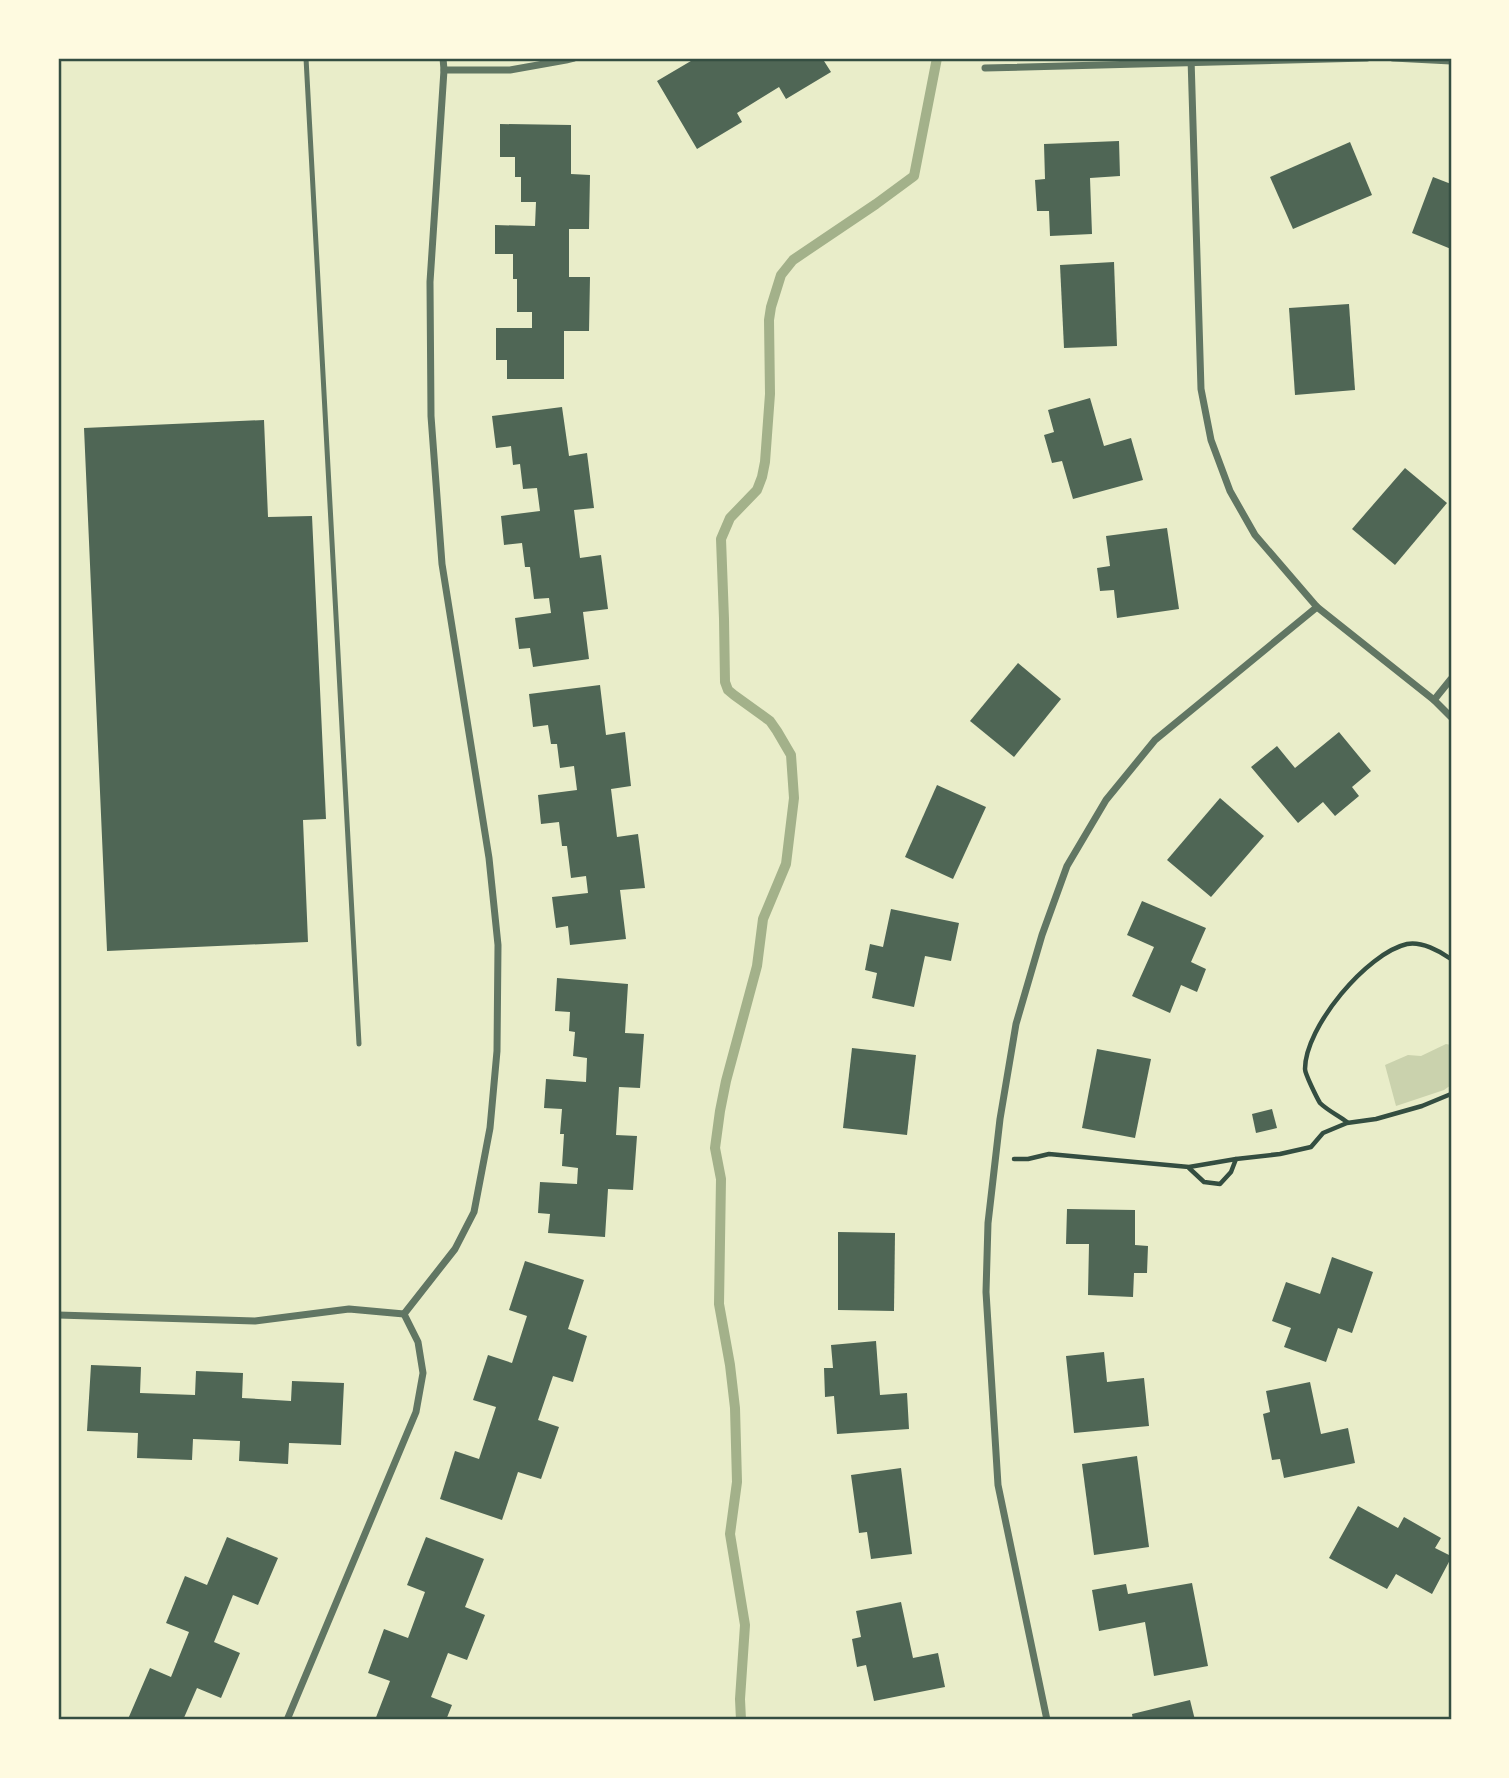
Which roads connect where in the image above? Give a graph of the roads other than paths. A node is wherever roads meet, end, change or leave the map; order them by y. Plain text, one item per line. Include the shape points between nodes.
1 (306, 58) edge
2 (443, 58) edge
3 (574, 58) edge
4 (1367, 58) edge
5 (1393, 58) edge
6 (1191, 60) edge
7 (1451, 61) edge
8 (985, 68) dead end
9 (444, 70) junction
10 (1317, 607) junction
11 (1451, 679) edge
12 (1434, 700) junction
13 (1451, 717) edge
14 (359, 1044) dead end
15 (404, 1314) junction
16 (58, 1315) edge
17 (287, 1720) edge
18 (1047, 1720) edge

1 - 14 lane
2 - 9 street
3 - 9 street via 510,70
4 - 6 street
5 - 7 street
6 - 8 street
6 - 10 street via 1201,389 1211,440 1230,491 1255,535
9 - 15 street via 430,282 431,416 442,564 497,933 497,1051 490,1128 474,1212 455,1249
10 - 12 street
10 - 18 street via 1155,740 1107,800 1067,866 1016,1024 995,1158 986,1292 998,1485
11 - 12 street
12 - 13 street
15 - 16 street via 349,1309 254,1321
15 - 17 street via 418,1342 423,1373 416,1412

